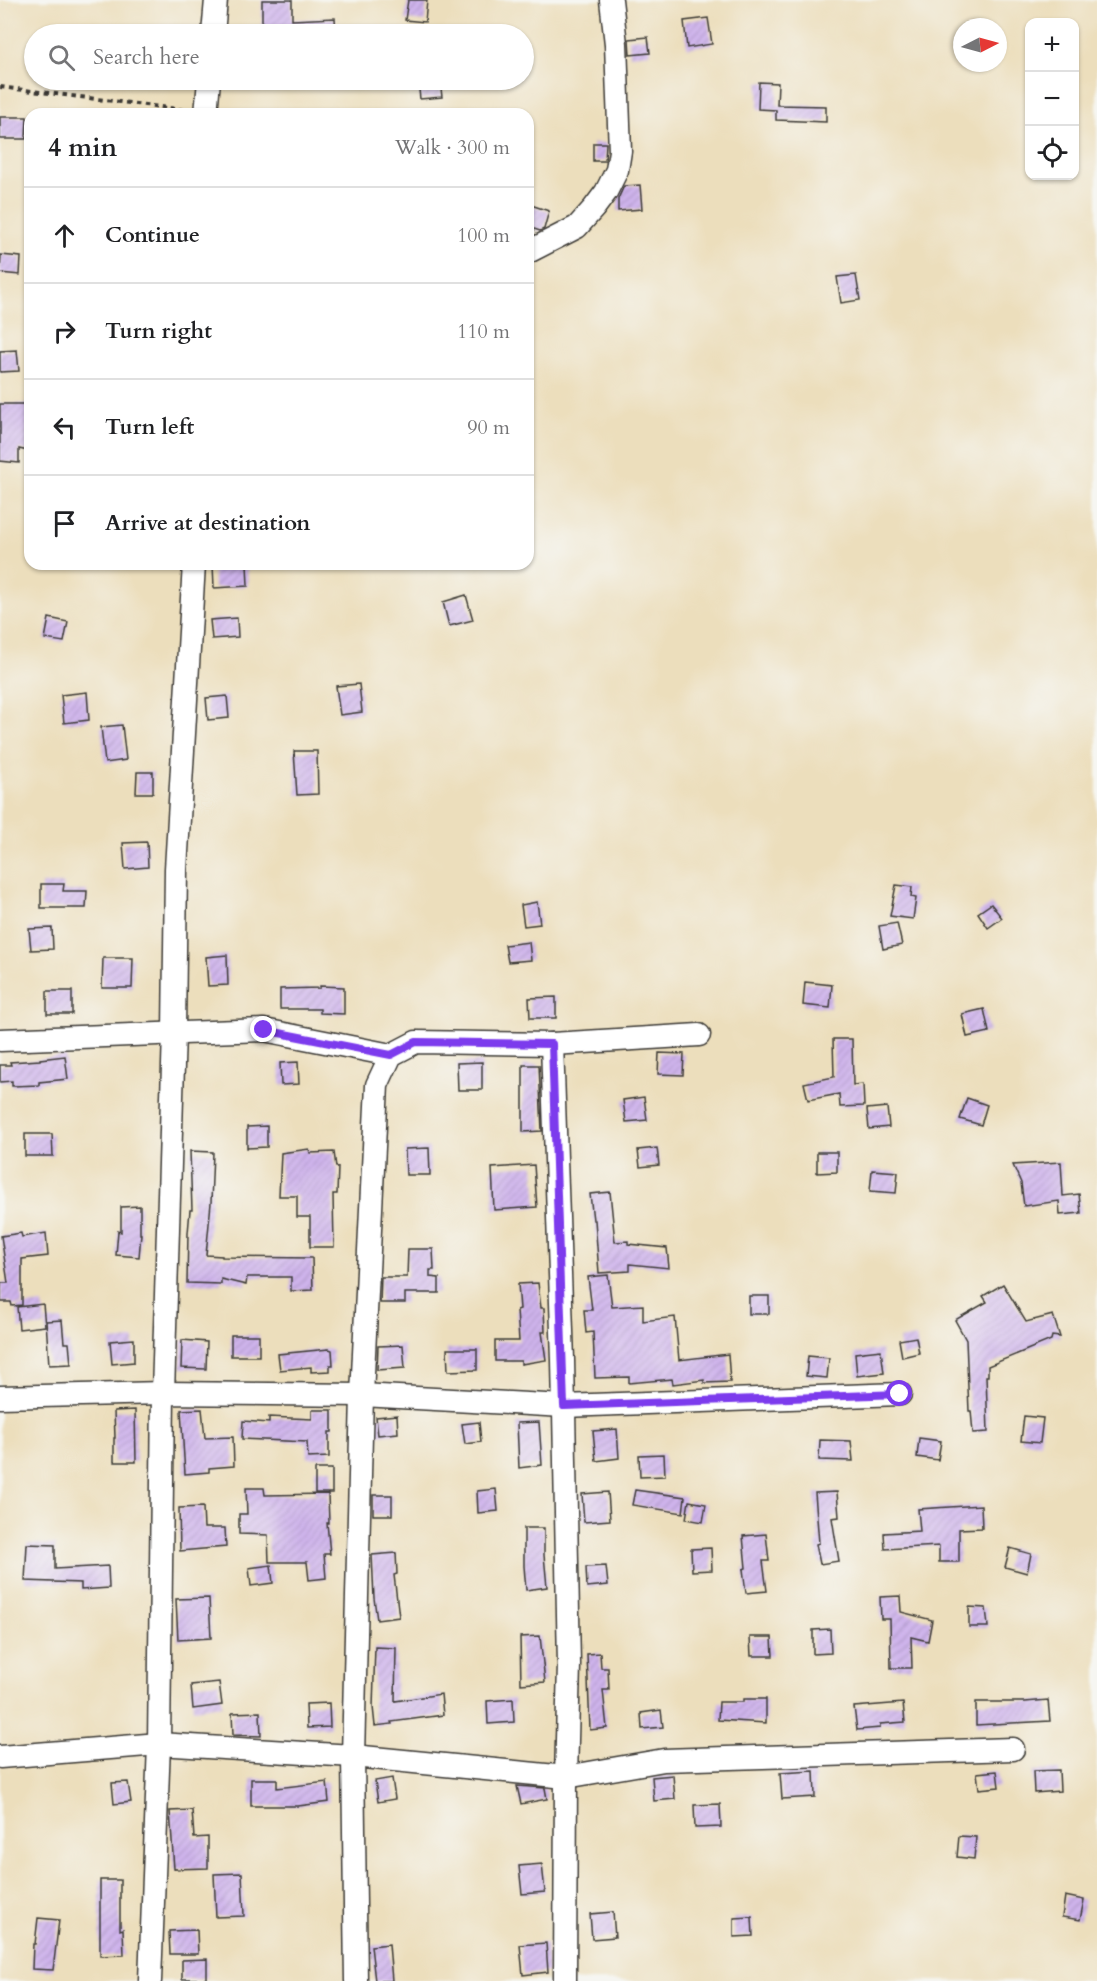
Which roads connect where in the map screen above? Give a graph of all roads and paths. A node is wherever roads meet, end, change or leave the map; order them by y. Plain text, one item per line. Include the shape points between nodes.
1 (216, 0) edge
2 (610, 0) edge
3 (214, 24) edge
4 (0, 87) edge
5 (208, 90) edge
6 (166, 108) edge
7 (206, 108) edge
8 (534, 249) edge
9 (194, 570) edge
10 (174, 1032) junction
11 (699, 1035) dead end
12 (0, 1040) edge
13 (552, 1044) junction
14 (391, 1055) junction
15 (163, 1393) junction
16 (900, 1394) dead end
17 (363, 1395) junction
18 (0, 1397) edge
19 (564, 1406) junction
20 (159, 1744) junction
21 (1013, 1749) dead end
22 (353, 1756) junction
23 (0, 1757) edge
24 (566, 1777) junction
25 (150, 1981) edge
26 (356, 1981) edge
27 (565, 1981) edge

1 - 3 street
2 - 8 street via 616,44 620,151 617,170 606,192 577,227
4 - 6 path
5 - 7 street
9 - 10 street via 176,869
10 - 12 street
10 - 14 street via 264,1030
10 - 15 street
11 - 13 street
13 - 14 street via 416,1042
13 - 19 street
14 - 17 street via 377,1085
15 - 17 street
15 - 18 street
15 - 20 street
16 - 19 street
17 - 19 street
17 - 22 street
19 - 24 street
20 - 22 street
20 - 23 street
20 - 25 street
21 - 24 street via 664,1760
22 - 24 street
22 - 26 street
24 - 27 street

